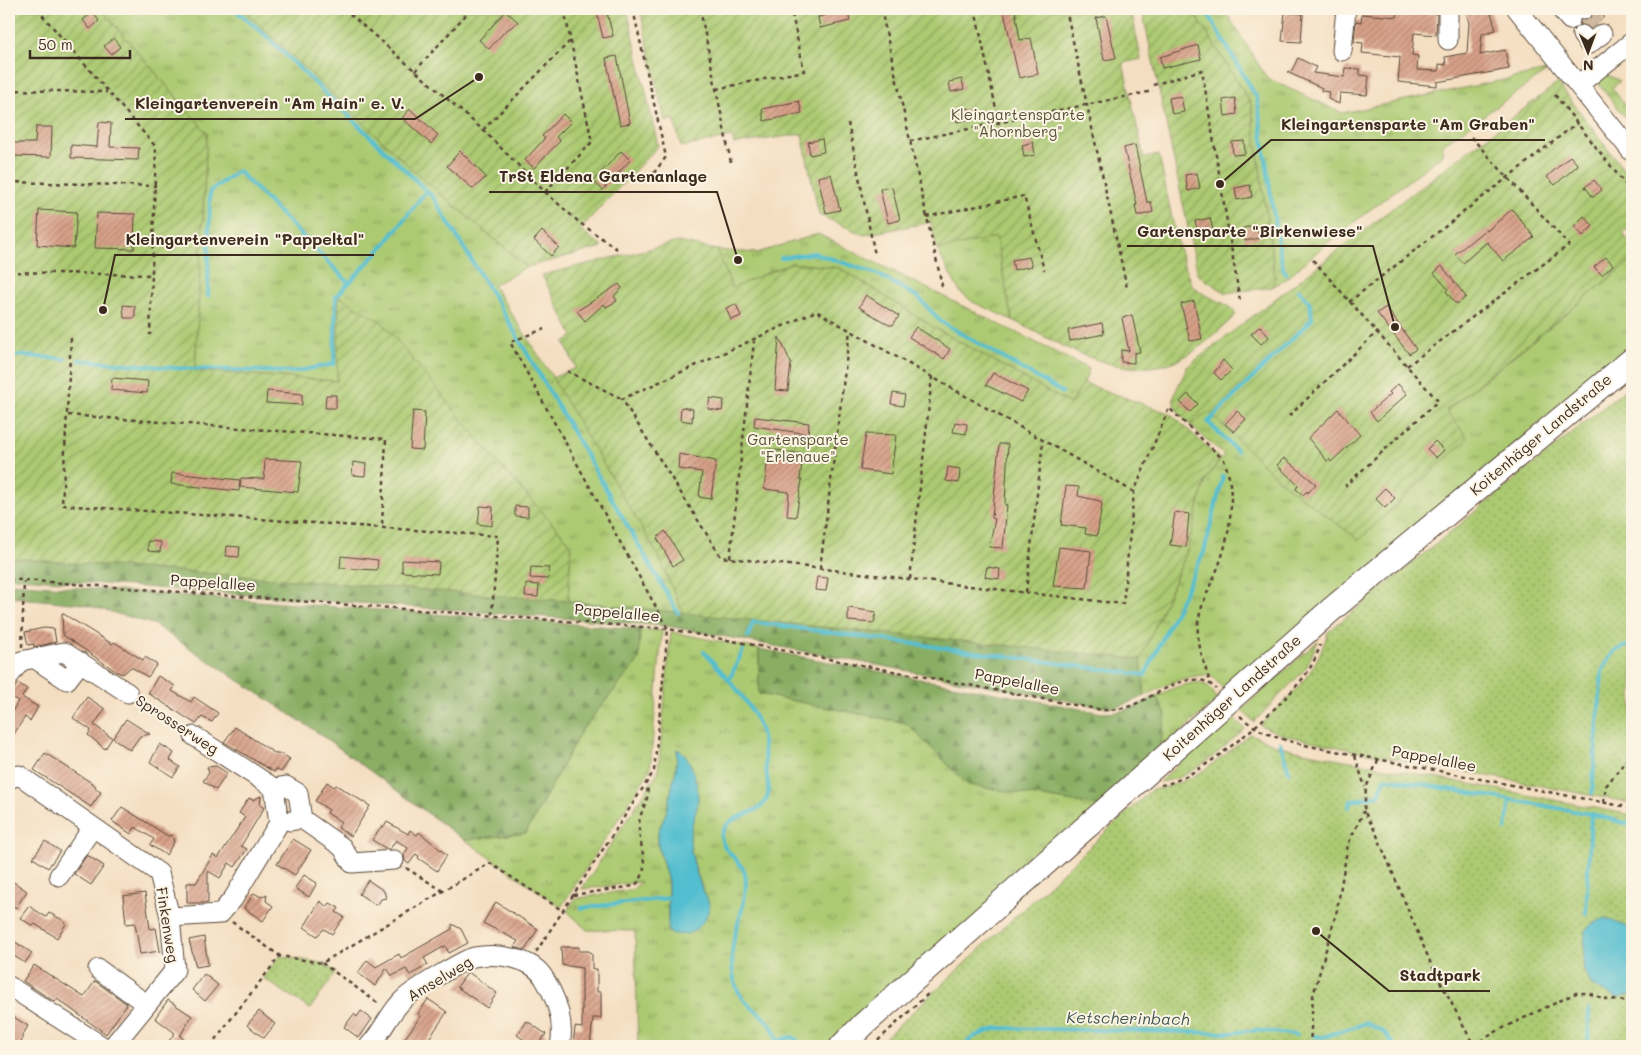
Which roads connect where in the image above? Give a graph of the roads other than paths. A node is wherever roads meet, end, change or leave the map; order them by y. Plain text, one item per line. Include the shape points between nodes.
1 (1346, 9) edge
2 (1448, 9) edge
3 (1517, 9) edge
4 (1448, 40) dead end
5 (1632, 42) edge
6 (1342, 51) dead end
7 (1578, 85) junction
8 (1632, 152) edge
9 (1632, 360) edge
10 (9, 676) edge
11 (128, 693) road end
12 (194, 736) road end
13 (9, 780) edge
14 (274, 788) junction
15 (302, 819) junction
16 (279, 822) junction
17 (93, 827) junction
18 (394, 860) road end
19 (59, 876) dead end
20 (170, 917) junction
21 (98, 969) dead end
22 (9, 986) edge
23 (146, 1004) junction
24 (102, 1046) edge
25 (113, 1046) edge
26 (368, 1046) edge
27 (560, 1046) edge
28 (842, 1046) edge

1 - 6 street
2 - 4 street
3 - 7 street
5 - 7 street
7 - 8 street
9 - 28 main road, Koitenhäger Landstraße via 1332,609
10 - 11 street, Sprosserweg via 28,659 64,652
12 - 14 street, Sprosserweg
13 - 17 street, Finkenweg via 19,776
14 - 15 street, Sprosserweg via 286,786 298,793
14 - 16 street
15 - 16 street
15 - 18 street via 342,847 352,863
16 - 20 street via 234,899 220,914
17 - 19 street
17 - 20 street, Finkenweg via 159,873
20 - 23 street, Finkenweg via 174,970
21 - 23 street
22 - 24 street
23 - 25 street, Finkenweg
26 - 27 street, Amselweg via 406,997 474,957 502,957 528,963 540,972 558,1004 562,1027

